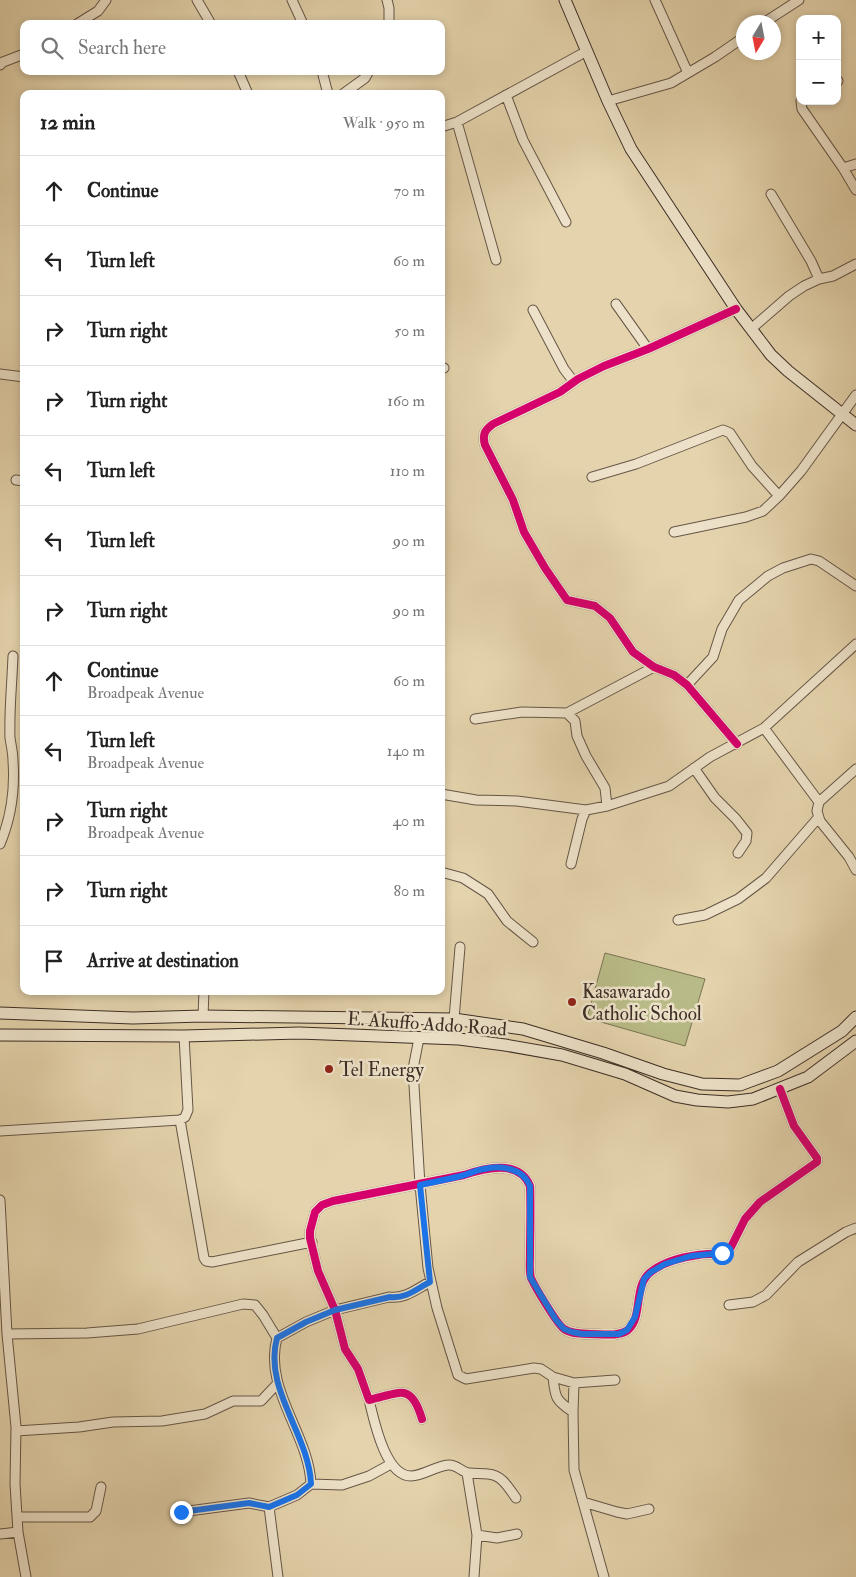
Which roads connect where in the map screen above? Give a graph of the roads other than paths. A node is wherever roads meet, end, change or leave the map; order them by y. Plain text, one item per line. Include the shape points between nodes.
1 (106, 0) edge
2 (197, 0) edge
3 (292, 0) edge
4 (387, 0) edge
5 (565, 0) edge
6 (655, 0) edge
7 (799, 0) edge
8 (776, 15) edge
9 (83, 20) edge
10 (209, 20) edge
11 (301, 20) edge
12 (389, 20) edge
13 (736, 42) edge
14 (587, 51) junction
15 (20, 56) edge
16 (0, 65) edge
17 (688, 73) junction
18 (240, 75) edge
19 (323, 75) edge
20 (367, 75) edge
21 (246, 90) edge
22 (327, 90) edge
23 (348, 90) edge
24 (506, 95) junction
25 (608, 101) junction
26 (802, 105) edge
27 (457, 122) junction
28 (445, 125) edge
29 (856, 164) edge
30 (843, 168) junction
31 (856, 190) edge
32 (771, 194) dead end
33 (566, 222) dead end
34 (496, 260) dead end
35 (856, 264) edge
36 (819, 279) junction
37 (616, 304) dead end
38 (736, 309) junction
39 (533, 310) dead end
40 (751, 329) junction
41 (648, 349) junction
42 (0, 374) edge
43 (20, 376) edge
44 (574, 382) junction
45 (856, 395) edge
46 (842, 415) junction
47 (856, 425) edge
48 (592, 477) dead end
49 (779, 496) junction
50 (674, 532) dead end
51 (856, 586) edge
52 (856, 644) edge
53 (13, 656) dead end
54 (654, 667) junction
55 (687, 685) junction
56 (567, 713) junction
57 (475, 719) dead end
58 (764, 728) junction
59 (736, 744) junction
60 (694, 768) junction
61 (856, 769) edge
62 (445, 795) edge
63 (819, 802) junction
64 (606, 806) junction
65 (586, 810) junction
66 (818, 818) junction
67 (0, 844) edge
68 (738, 853) dead end
69 (570, 864) dead end
70 (856, 870) edge
71 (445, 873) edge
72 (678, 920) dead end
73 (533, 942) dead end
74 (460, 947) dead end
75 (204, 995) edge
76 (0, 1013) edge
77 (203, 1016) junction
78 (856, 1017) edge
79 (454, 1019) junction
80 (842, 1031) junction
81 (0, 1035) edge
82 (184, 1036) junction
83 (419, 1038) junction
84 (855, 1046) edge
85 (780, 1088) junction
86 (180, 1120) junction
87 (0, 1131) edge
88 (420, 1185) junction
89 (0, 1200) edge
90 (856, 1228) edge
91 (312, 1242) junction
92 (430, 1282) junction
93 (729, 1304) dead end
94 (335, 1310) junction
95 (8, 1334) junction
96 (277, 1338) junction
97 (553, 1376) junction
98 (615, 1380) dead end
99 (574, 1382) junction
100 (278, 1383) junction
101 (369, 1400) junction
102 (573, 1412) junction
103 (422, 1418) dead end
104 (16, 1431) junction
105 (391, 1464) junction
106 (467, 1473) junction
107 (311, 1484) junction
108 (101, 1487) dead end
109 (516, 1498) dead end
110 (583, 1502) junction
111 (269, 1507) junction
112 (649, 1509) dead end
113 (181, 1512) dead end
114 (17, 1517) junction
115 (18, 1532) junction
116 (0, 1534) edge
117 (517, 1534) dead end
118 (477, 1535) junction
119 (26, 1577) edge
120 (278, 1577) edge
121 (474, 1577) edge
122 (604, 1577) edge

1 - 9 street via 98,11
2 - 10 street
3 - 11 street
4 - 12 street
5 - 14 main road
6 - 17 street
7 - 8 street
13 - 17 street
14 - 24 street
14 - 25 main road
15 - 16 street
17 - 25 street via 671,83
18 - 21 street
19 - 22 street
20 - 23 street
24 - 27 street
24 - 33 street via 523,140
25 - 38 main road via 631,149
26 - 30 street
27 - 28 street
27 - 34 street
29 - 30 street
30 - 31 street
32 - 36 street
35 - 36 street
36 - 40 street via 789,296
37 - 41 street
38 - 40 main road
38 - 41 street
39 - 44 street
40 - 46 main road via 771,355
41 - 44 street
42 - 43 street
44 - 54 street via 493,424 485,430 483,437 513,500 524,532 559,591 567,600 595,606 610,618 633,652
45 - 46 street
46 - 47 main road
46 - 49 street
48 - 49 street via 636,464 723,430 730,433 752,466
49 - 50 street via 762,510 746,517
51 - 55 street via 811,559 768,576 739,600 722,628 713,657
52 - 58 street
53 - 67 street via 10,738 13,791 9,818
54 - 55 street via 674,675
54 - 56 street
55 - 59 street
56 - 57 street via 522,712
56 - 64 street via 575,721 577,736 605,788
58 - 59 street
58 - 63 street
59 - 60 street
60 - 64 street via 669,786
60 - 68 street via 746,833 746,841
61 - 63 street
62 - 65 street
63 - 66 street
64 - 65 street
65 - 69 street
66 - 70 street
66 - 72 street via 766,878 738,899 705,915
71 - 73 street via 462,878 488,894 507,921
74 - 79 street
75 - 77 street
76 - 77 main road, E. Akuffo Addo Road via 133,1018
77 - 79 main road, E. Akuffo Addo Road
78 - 80 main road, E. Akuffo Addo Road
79 - 80 main road, E. Akuffo Addo Road via 523,1029 702,1084 740,1085 778,1071
80 - 84 main road
81 - 82 main road, E. Akuffo Addo Road
82 - 83 main road, E. Akuffo Addo Road via 299,1033
82 - 86 street via 188,1110
83 - 85 main road, E. Akuffo Addo Road via 459,1039 562,1055 624,1074 675,1096 697,1100 728,1102 753,1099
83 - 88 street via 413,1069
84 - 85 main road, E. Akuffo Addo Road via 808,1076
85 - 88 street via 794,1126 817,1162 760,1202 726,1251 691,1256 651,1272 644,1279 631,1325 619,1334 582,1334 564,1329 530,1277 530,1186 523,1175 515,1170 484,1169
86 - 87 street
86 - 91 street via 206,1261
88 - 91 street via 322,1205 312,1220
88 - 92 street
89 - 95 street
90 - 93 street via 798,1262 766,1295 753,1302
91 - 94 street via 318,1271
92 - 94 street via 406,1296
92 - 97 street via 458,1375 466,1378 534,1368
94 - 96 street
94 - 101 street via 345,1349 358,1369
95 - 96 street via 138,1329 243,1304 255,1305
95 - 104 street
96 - 100 street via 274,1352
97 - 99 street
97 - 102 street via 558,1401
98 - 99 street
99 - 102 street
100 - 104 street via 261,1401 233,1401 205,1414
100 - 107 street via 305,1449
101 - 103 street via 401,1393 412,1395
101 - 105 street via 375,1427
102 - 110 street via 574,1470
104 - 114 street
105 - 106 street via 404,1475 412,1476 448,1465
105 - 107 street via 342,1485
106 - 109 street via 497,1476
106 - 118 street
107 - 111 street via 297,1495
108 - 114 street via 96,1511 90,1517
110 - 112 street via 627,1514
110 - 122 street
111 - 113 street via 249,1503
111 - 120 street
114 - 115 street
115 - 116 street
115 - 119 street
117 - 118 street via 497,1538
118 - 121 street

